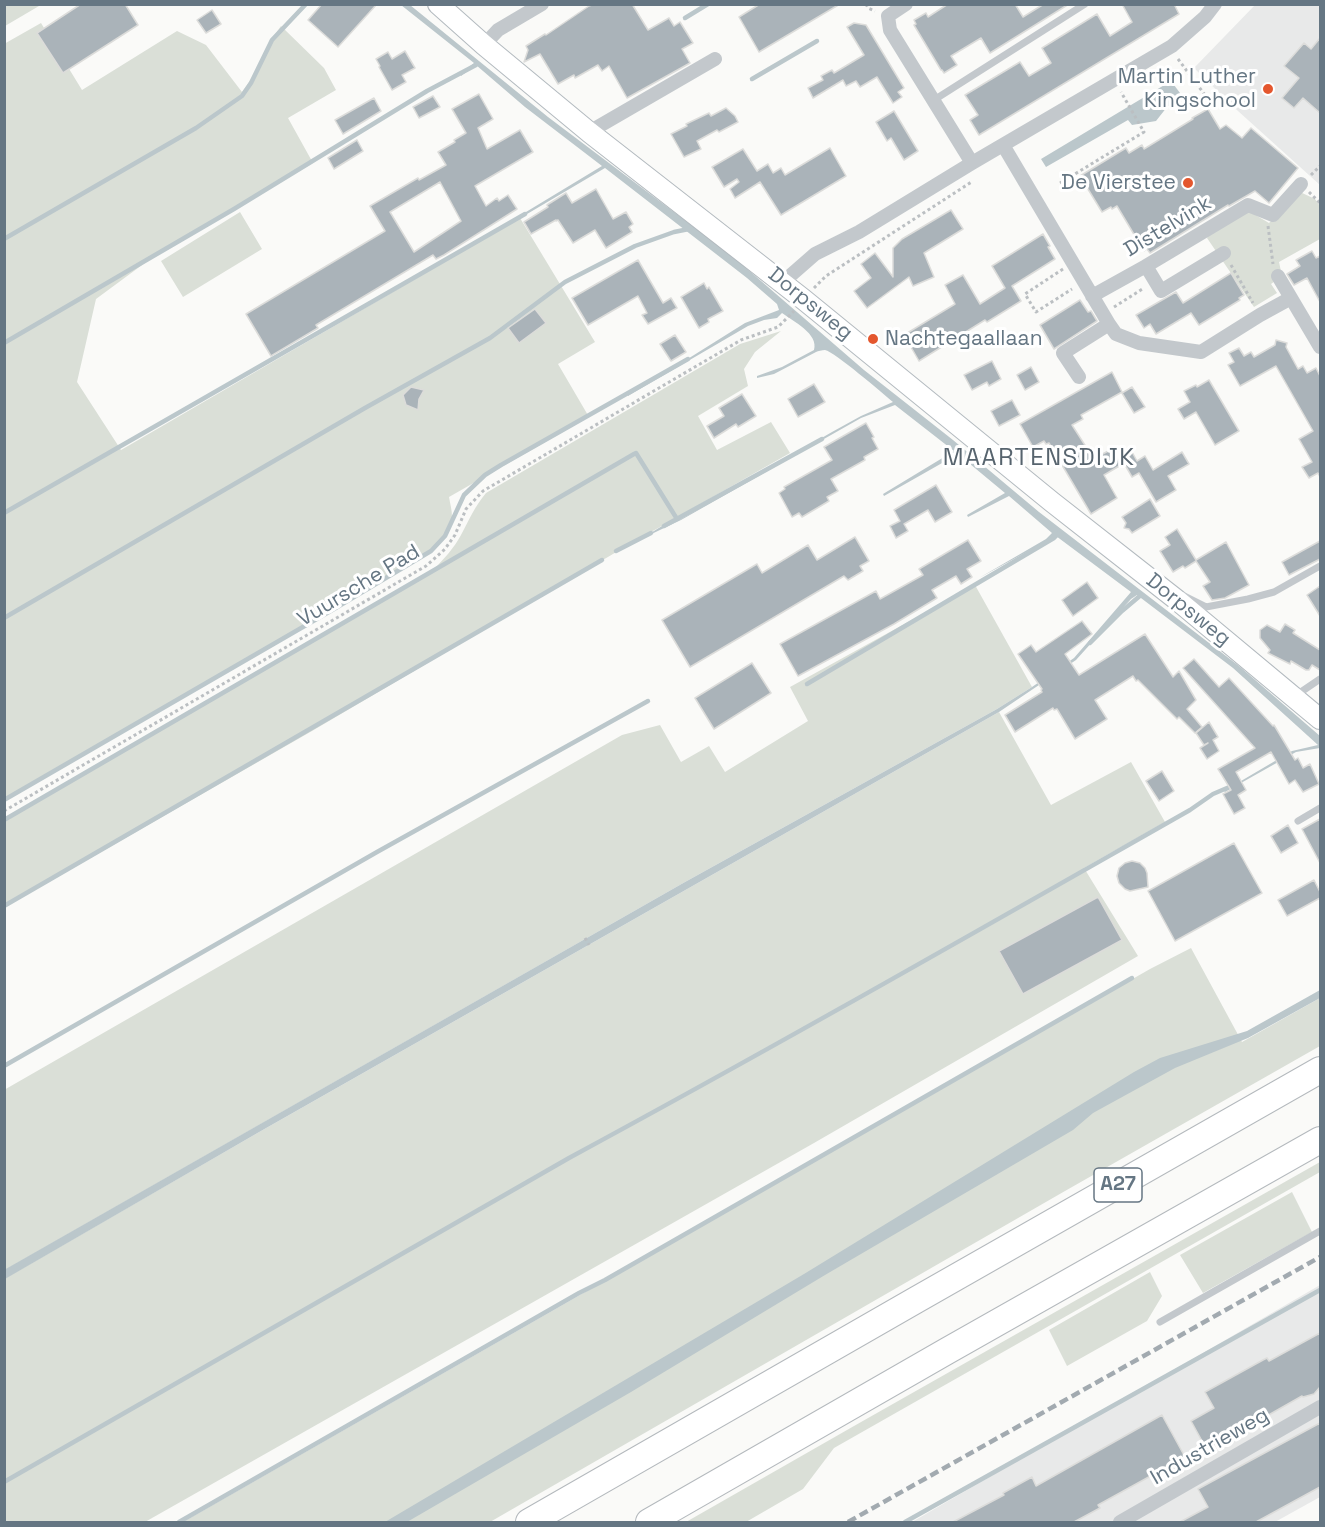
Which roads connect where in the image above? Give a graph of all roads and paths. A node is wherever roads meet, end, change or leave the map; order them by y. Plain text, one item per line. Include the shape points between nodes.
1 (438, 4) edge
2 (542, 4) edge
3 (906, 4) edge
4 (1085, 4) edge
5 (1215, 4) edge
6 (483, 45) junction
7 (1169, 47) junction
8 (715, 59) dead end
9 (934, 100) junction
10 (1126, 102) dead end
11 (1211, 103) dead end
12 (589, 132) junction
13 (1003, 145) junction
14 (972, 163) junction
15 (979, 176) dead end
16 (1060, 183) dead end
17 (1301, 184) dead end
18 (1266, 212) junction
19 (1224, 253) joint
20 (1073, 263) junction
21 (1146, 266) junction
22 (1278, 276) joint
23 (1156, 281) junction
24 (783, 282) junction
25 (1084, 282) junction
26 (1092, 296) junction
27 (1291, 298) junction
28 (800, 304) junction
29 (1260, 315) junction
30 (1106, 319) junction
31 (1320, 347) edge
32 (1079, 377) dead end
33 (1320, 566) edge
34 (1177, 600) junction
35 (1320, 679) edge
36 (1294, 696) junction
37 (1320, 719) edge
38 (1320, 808) edge
39 (4, 811) edge
40 (1298, 820) dead end
41 (585, 938) dead end
42 (589, 945) dead end
43 (1320, 1070) edge
44 (1320, 1140) edge
45 (1320, 1231) edge
46 (1160, 1322) dead end
47 (1320, 1407) edge
48 (529, 1522) edge
49 (649, 1522) edge
50 (1120, 1522) edge

1 - 6 street, Dorpsweg
2 - 6 street via 498,30
3 - 9 street via 888,16 890,30
4 - 9 lane
5 - 7 street
6 - 12 street, Dorpsweg
7 - 11 path
7 - 13 street
8 - 12 street
9 - 14 street
10 - 16 path via 1144,132
12 - 24 street, Dorpsweg
13 - 14 street
13 - 20 street
14 - 24 street via 859,232 814,254
15 - 28 path, Vuursche Pad via 826,276
17 - 18 street via 1273,215
18 - 21 street, Distelvink via 1248,205
18 - 22 path via 1272,262
19 - 23 street via 1161,291
19 - 29 path
20 - 25 street
20 - 25 path via 1025,294 1036,312
21 - 23 street
21 - 26 street, Distelvink
22 - 27 street
23 - 30 path, Distelvink
24 - 28 street, Dorpsweg
25 - 26 street
26 - 30 street
27 - 29 street
27 - 31 street
28 - 34 street, Dorpsweg
28 - 39 path, Vuursche Pad via 778,327 741,340 483,491 466,510 456,535 426,566
29 - 30 street via 1201,351 1139,343 1116,334
30 - 32 street via 1063,353
33 - 34 lane via 1274,592 1248,599 1206,607 1182,595
34 - 36 street, Dorpsweg
35 - 36 lane
36 - 37 street, Dorpsweg
38 - 40 lane
41 - 42 path
43 - 48 highway, A27
44 - 49 highway
45 - 46 lane
47 - 50 street, Industrieweg

